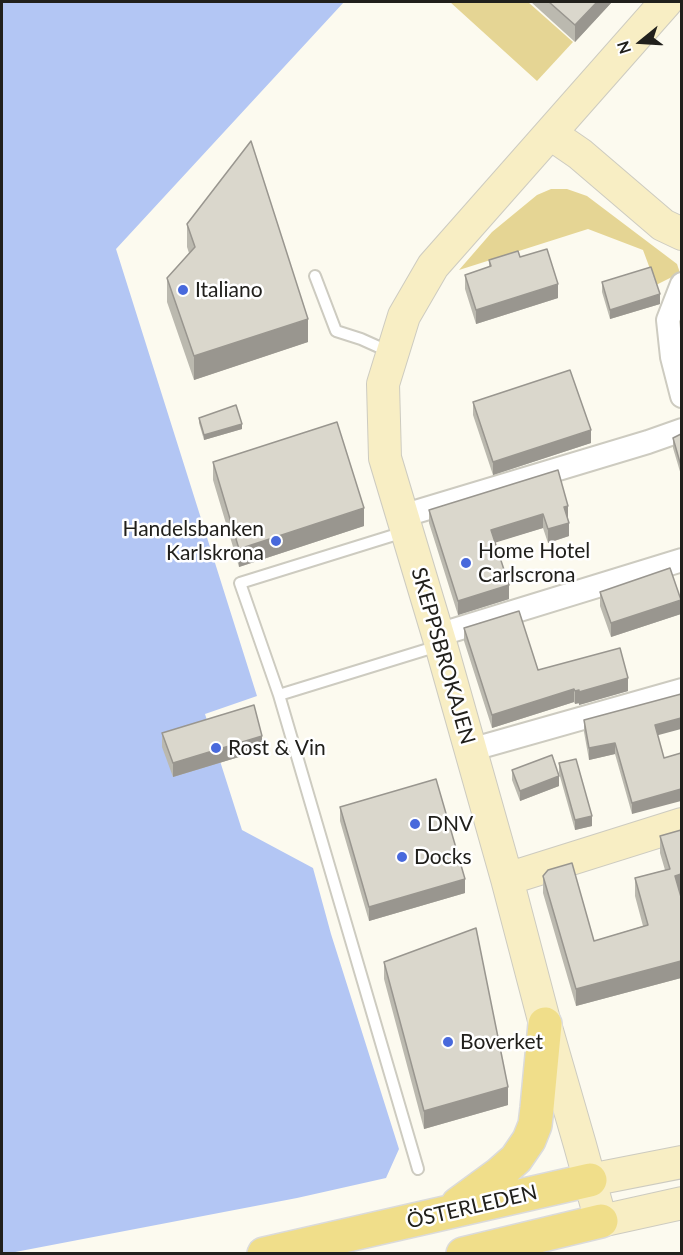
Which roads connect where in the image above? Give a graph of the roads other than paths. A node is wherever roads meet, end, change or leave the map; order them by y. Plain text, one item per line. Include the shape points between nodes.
1 (666, 2) edge
2 (551, 134) junction
3 (681, 234) edge
4 (315, 276) dead end
5 (681, 284) edge
6 (393, 353) junction
7 (681, 396) edge
8 (681, 430) edge
9 (404, 523) junction
10 (681, 560) edge
11 (440, 640) junction
12 (681, 690) edge
13 (279, 694) junction
14 (470, 750) junction
15 (681, 824) edge
16 (507, 879) junction
17 (545, 1024) junction
18 (681, 1162) edge
19 (418, 1169) dead end
20 (590, 1180) junction
21 (681, 1203) edge
22 (447, 1213) junction
23 (601, 1221) junction
24 (264, 1254) edge
25 (464, 1254) edge

1 - 2 street, SKEPPSBROKAJEN
2 - 3 street via 663,225
2 - 6 street, SKEPPSBROKAJEN via 433,266 404,316
4 - 6 lane via 336,331
5 - 7 street via 668,320
6 - 9 street, SKEPPSBROKAJEN via 383,384 385,458
8 - 9 street
9 - 11 street, SKEPPSBROKAJEN
9 - 13 lane via 240,583
10 - 11 street
11 - 13 lane
11 - 14 street, SKEPPSBROKAJEN
12 - 14 street
13 - 19 lane
14 - 16 street, SKEPPSBROKAJEN
15 - 16 street
16 - 17 street, SKEPPSBROKAJEN
17 - 20 street, SKEPPSBROKAJEN
17 - 22 main road via 535,1125 530,1140 499,1174
18 - 20 street, ÖSTERLEDEN
20 - 22 main road, ÖSTERLEDEN
20 - 23 street, SKEPPSBROKAJEN
21 - 23 street, ÖSTERLEDEN
22 - 24 main road, ÖSTERLEDEN
23 - 25 main road, ÖSTERLEDEN

